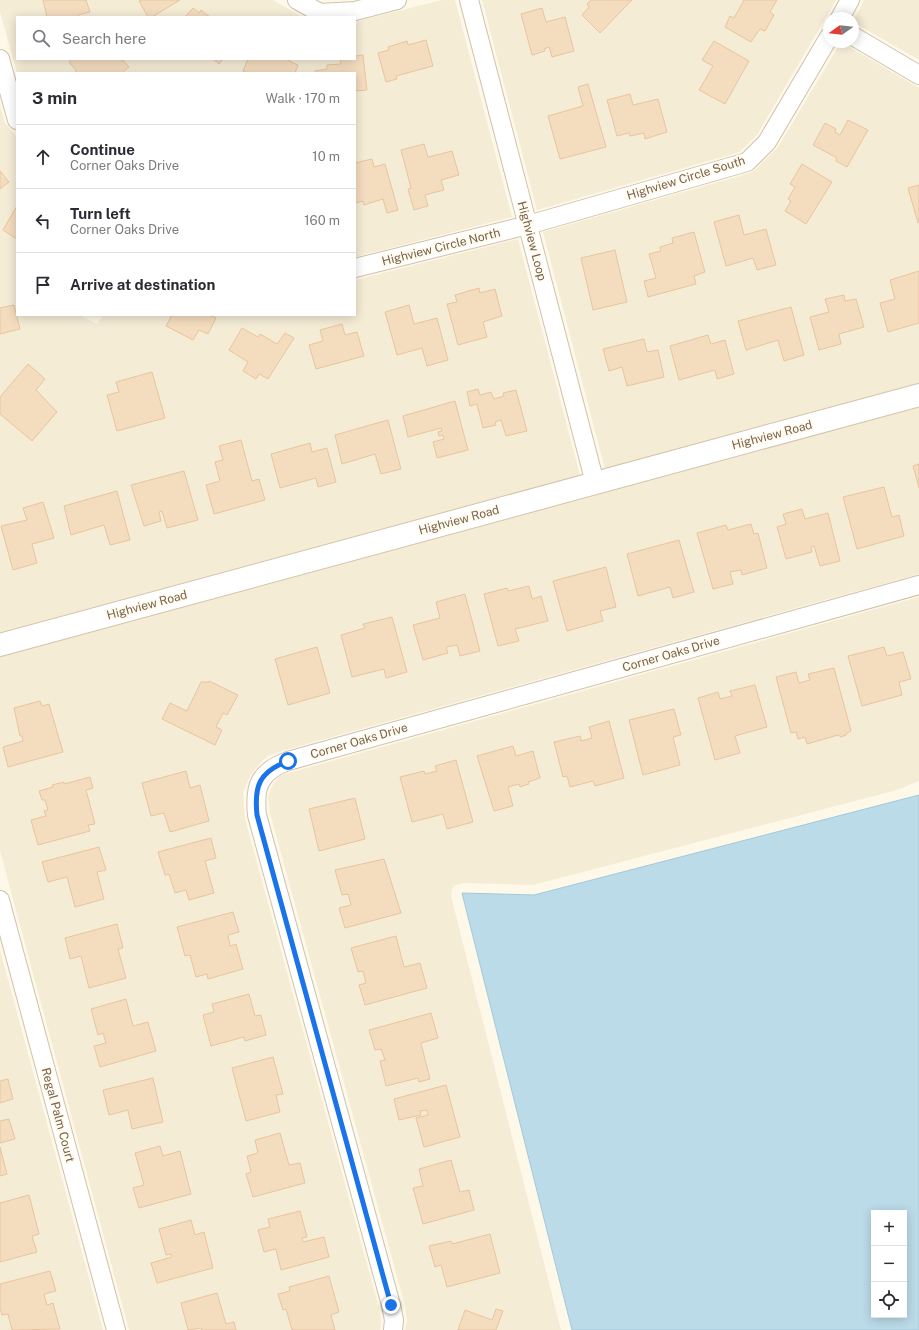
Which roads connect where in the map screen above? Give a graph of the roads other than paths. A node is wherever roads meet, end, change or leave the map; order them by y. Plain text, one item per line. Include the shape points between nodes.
1 (297, 0) edge
2 (397, 0) edge
3 (469, 0) edge
4 (850, 0) edge
5 (843, 12) edge
6 (859, 39) edge
7 (823, 47) edge
8 (0, 59) edge
9 (919, 74) edge
10 (16, 116) edge
11 (528, 225) junction
12 (356, 268) edge
13 (919, 395) edge
14 (596, 483) junction
15 (919, 585) edge
16 (0, 645) edge
17 (0, 900) edge
18 (116, 1330) edge
19 (393, 1330) edge

1 - 2 street via 320,13 355,11
3 - 11 street, Highview Loop
4 - 5 street
6 - 9 street
7 - 11 street, Highview Circle South via 767,142 747,162
8 - 10 street
11 - 12 street, Highview Circle North
11 - 14 street, Highview Loop
13 - 14 street, Highview Road
14 - 16 street, Highview Road
15 - 19 street, Corner Oaks Drive via 288,761 273,767 261,781 255,796 257,815 389,1298 394,1320
17 - 18 street, Regal Palm Court

